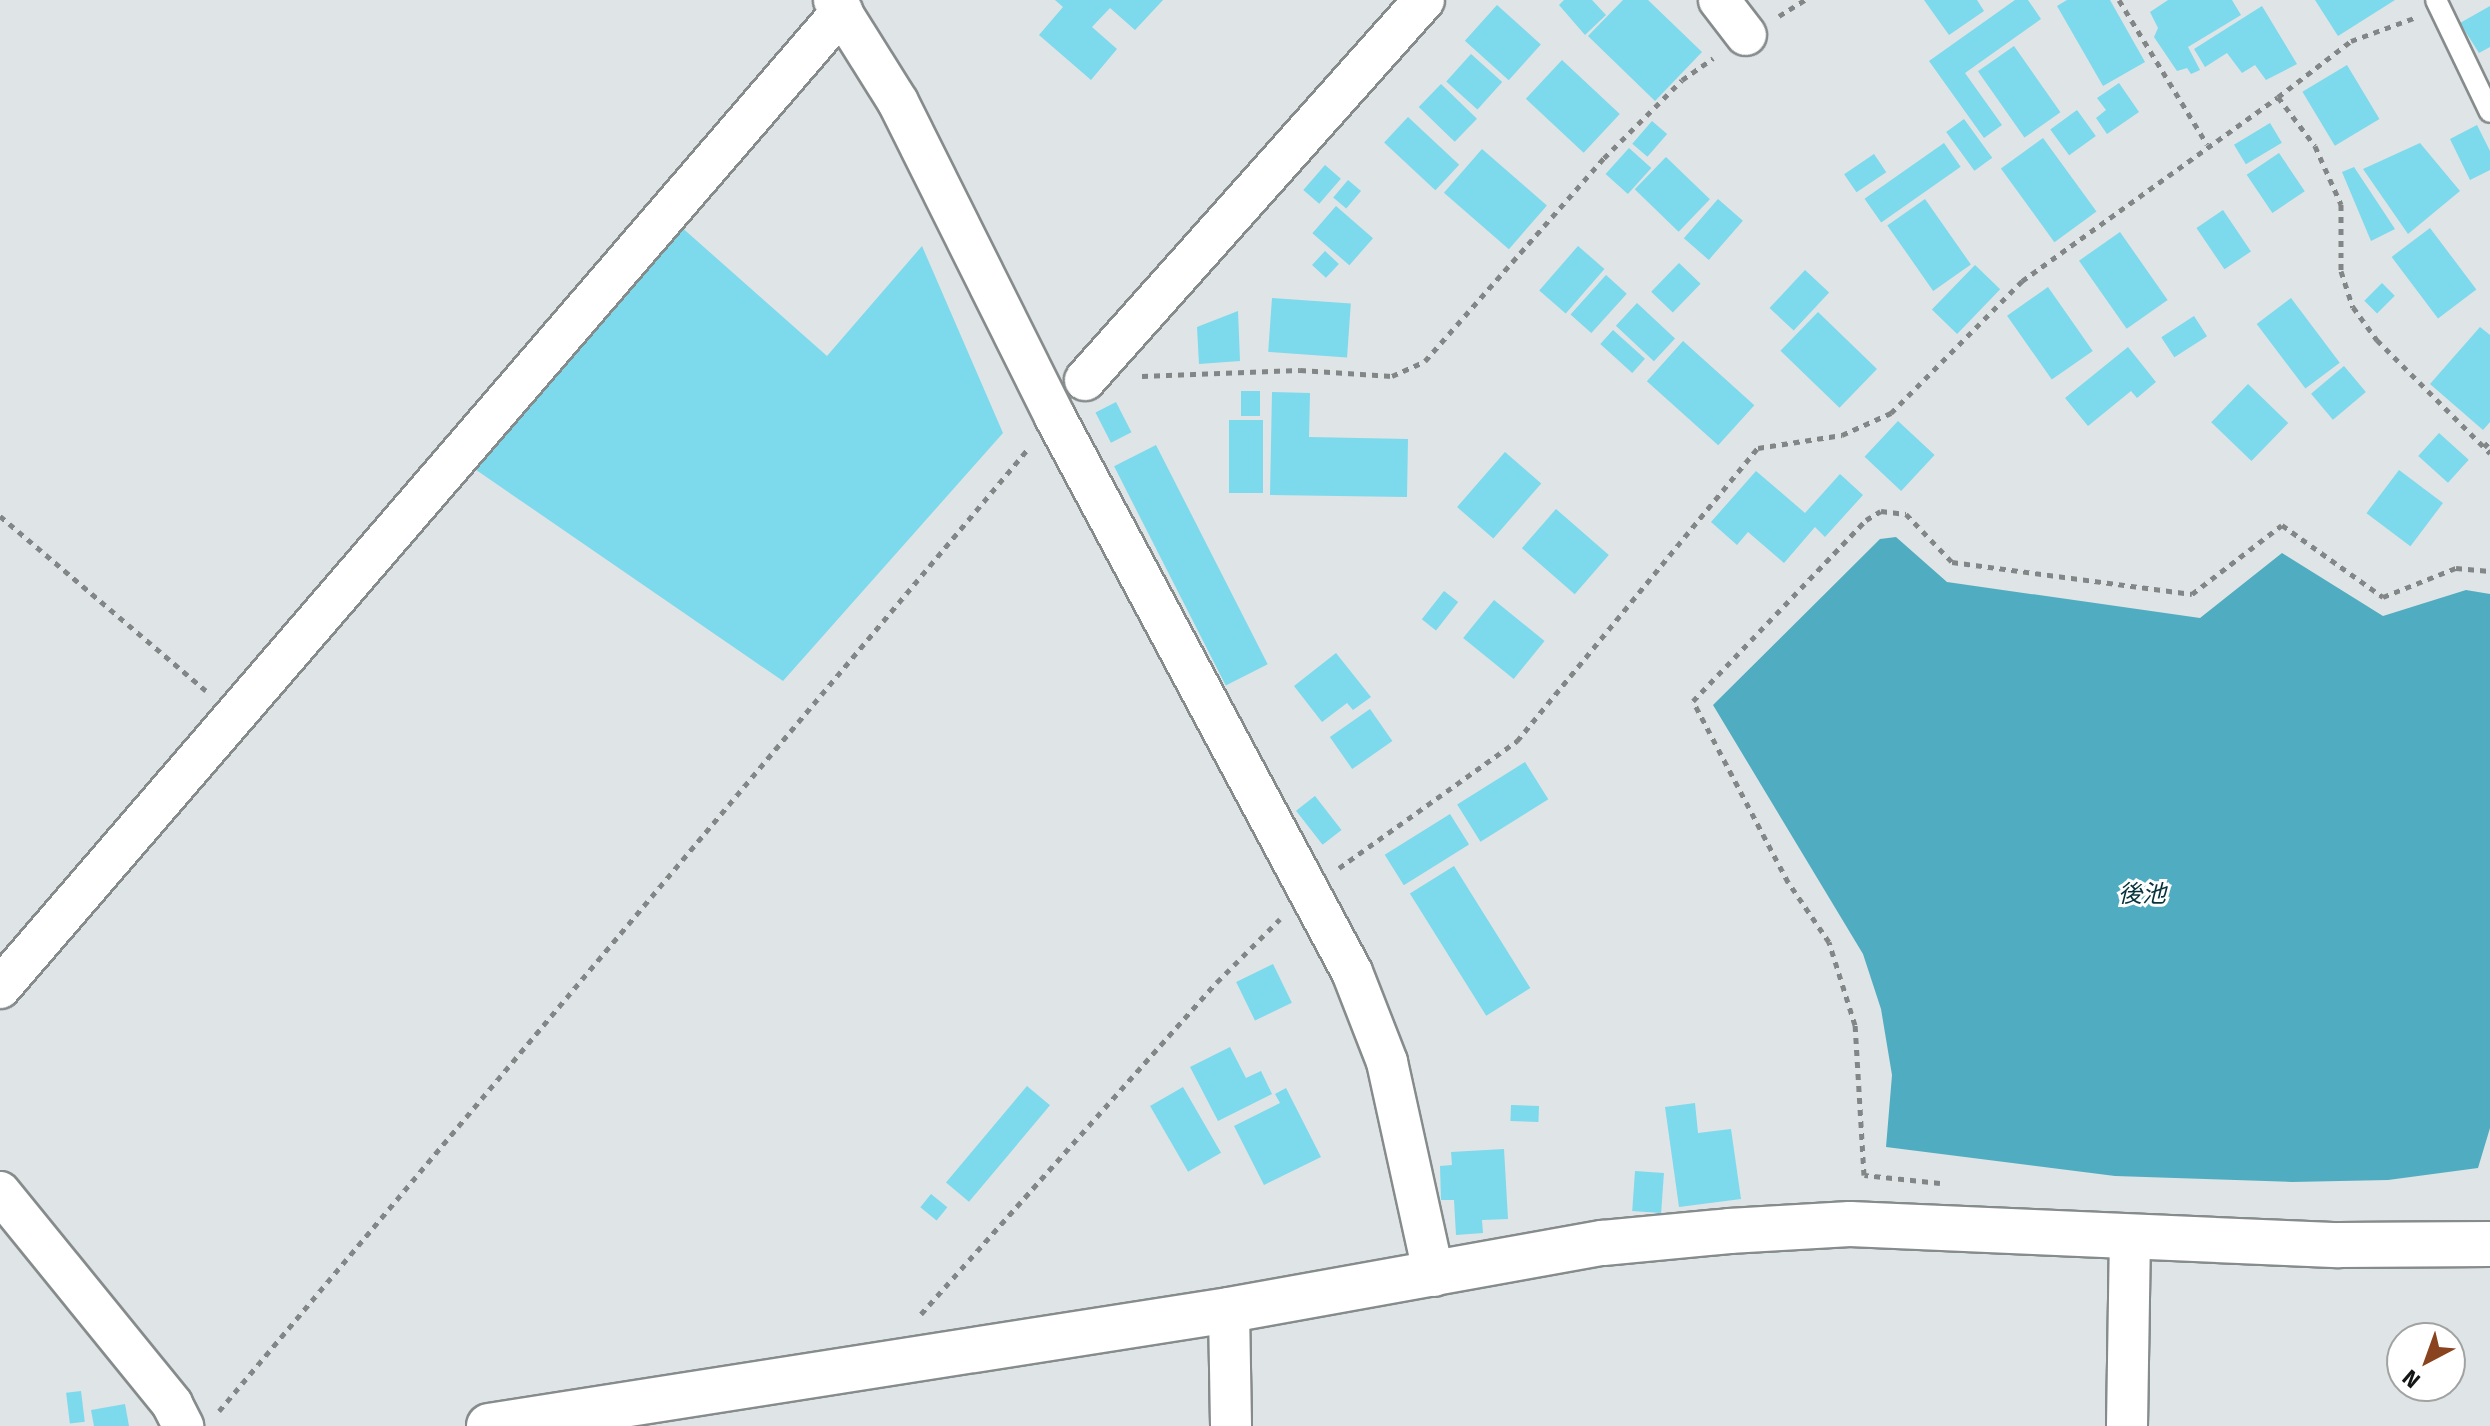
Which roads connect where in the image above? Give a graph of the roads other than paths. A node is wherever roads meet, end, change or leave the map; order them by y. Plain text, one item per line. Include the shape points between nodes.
1 (1424, 0) edge
2 (1719, 0) edge
3 (2437, 5) edge
4 (838, 6) edge
5 (1746, 35) road end
6 (2490, 112) edge
7 (1085, 380) road end
8 (0, 988) edge
9 (0, 1192) edge
10 (2130, 1236) junction
11 (2490, 1244) edge
12 (1434, 1276) junction
13 (1229, 1310) junction
14 (200, 1420) edge
15 (489, 1426) edge
16 (1231, 1426) edge
17 (2127, 1426) edge

1 - 7 street
2 - 5 street
3 - 6 lane
4 - 8 street
4 - 12 street via 898,102 1055,417 1352,972 1387,1062
9 - 14 street via 172,1404
10 - 11 street via 2339,1245
10 - 12 street via 1850,1224 1603,1243
10 - 17 street
12 - 13 street
13 - 15 street
13 - 16 street

